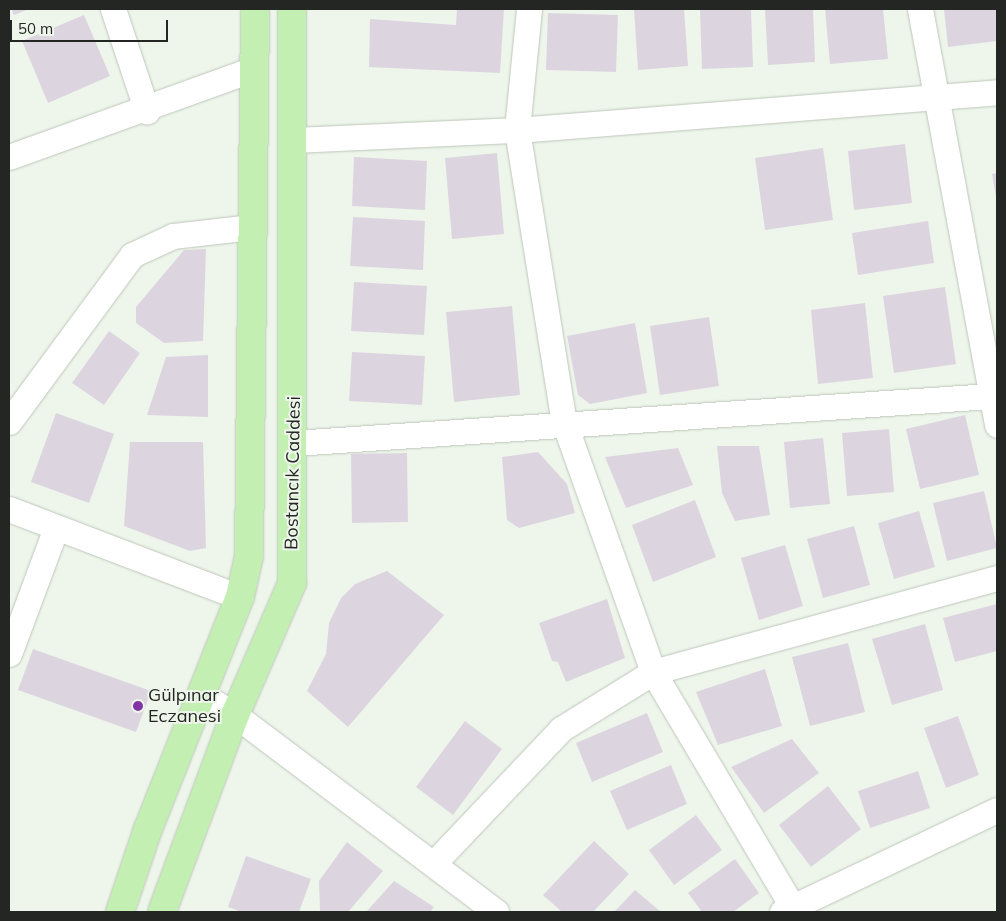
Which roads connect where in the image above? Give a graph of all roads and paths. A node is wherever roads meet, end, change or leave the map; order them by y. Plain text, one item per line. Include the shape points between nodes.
1 (114, 9) edge
2 (255, 9) edge
3 (292, 9) edge
4 (299, 9) edge
5 (528, 9) edge
6 (920, 9) edge
7 (294, 64) junction
8 (253, 70) junction
9 (997, 92) edge
10 (936, 99) junction
11 (147, 111) junction
12 (517, 130) junction
13 (295, 140) junction
14 (9, 157) edge
15 (252, 227) junction
16 (990, 396) junction
17 (9, 422) edge
18 (564, 422) junction
19 (997, 424) edge
20 (294, 443) junction
21 (9, 509) edge
22 (55, 530) junction
23 (997, 578) edge
24 (240, 597) junction
25 (9, 654) edge
26 (653, 672) junction
27 (202, 695) junction
28 (235, 715) junction
29 (997, 810) edge
30 (434, 862) junction
31 (787, 909) edge
32 (120, 912) edge
33 (162, 912) edge
34 (496, 912) edge

1 - 11 street
2 - 8 main road
3 - 7 main road, Bostancık Caddesi
4 - 7 main road
5 - 12 street
6 - 10 street
7 - 13 main road, Bostancık Caddesi
8 - 11 street
8 - 15 main road
9 - 10 street
10 - 12 street
10 - 16 street
11 - 14 street
12 - 13 street
12 - 18 street
13 - 20 main road, Bostancık Caddesi
15 - 17 street via 173,236 132,255
15 - 24 main road via 249,556
16 - 18 street
16 - 19 street
18 - 20 street
18 - 26 street
20 - 28 main road, Bostancık Caddesi via 292,583
21 - 22 street
22 - 24 street
22 - 25 street
23 - 26 street
24 - 27 main road
26 - 30 street via 561,729
26 - 31 street
27 - 28 street
27 - 32 main road
28 - 30 street
28 - 33 main road, Bostancık Caddesi
29 - 31 street
30 - 34 street

